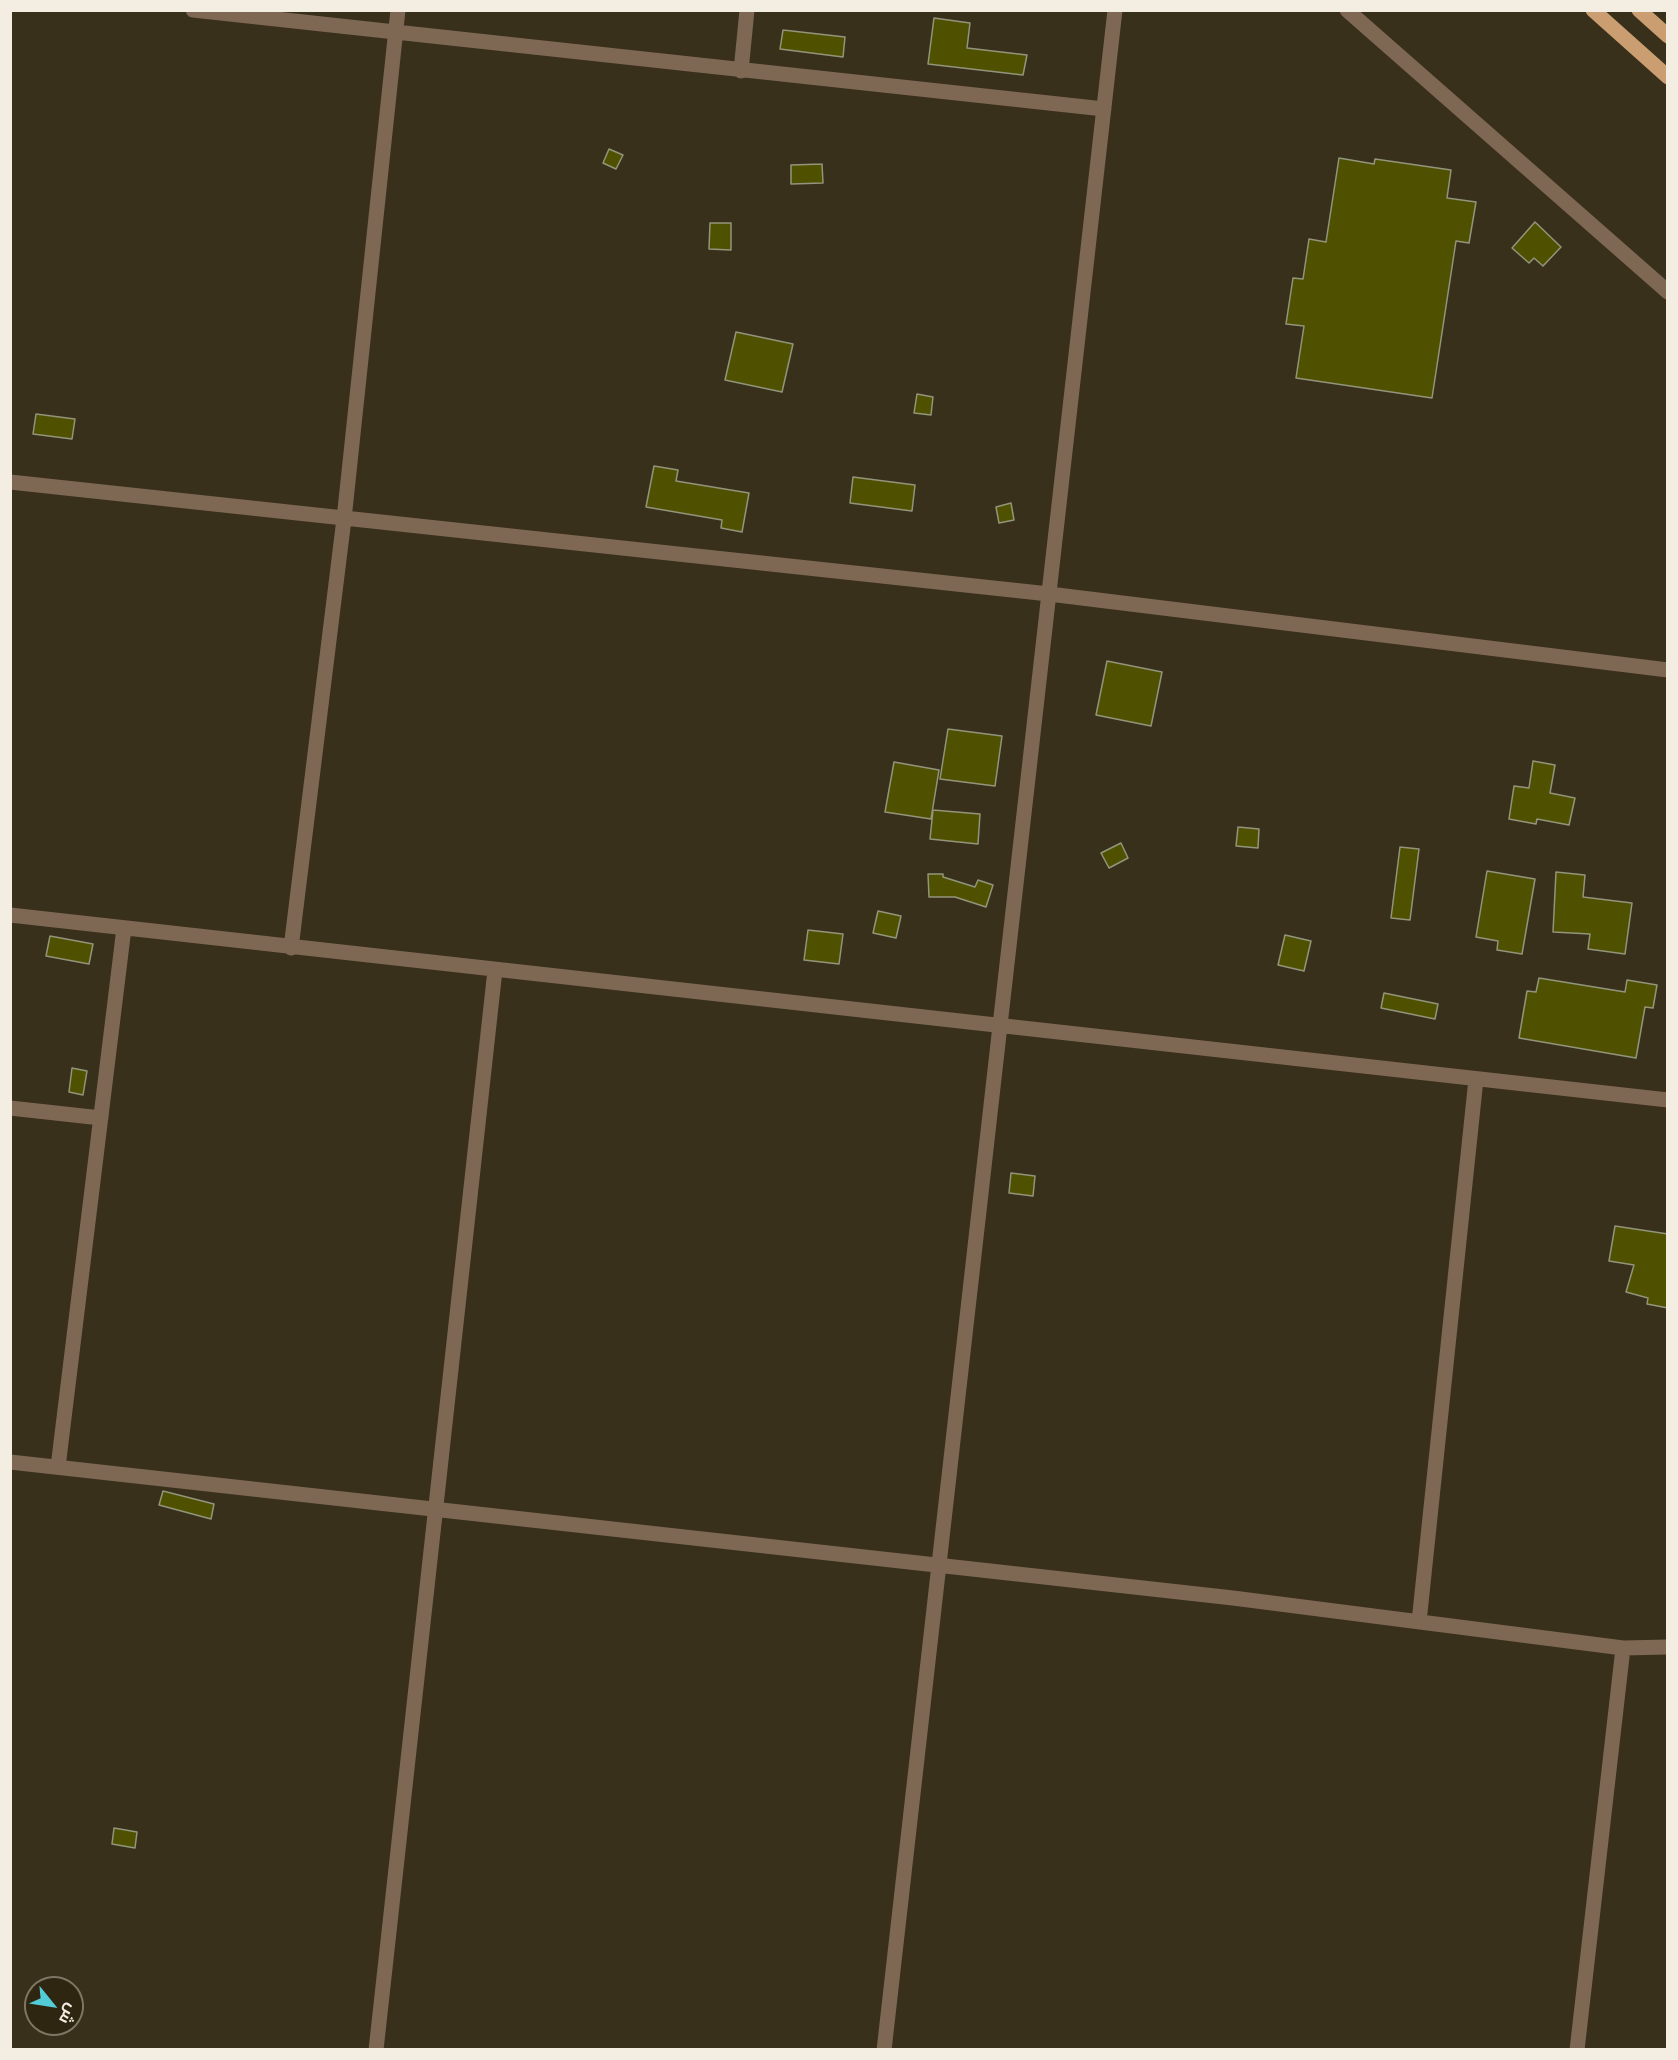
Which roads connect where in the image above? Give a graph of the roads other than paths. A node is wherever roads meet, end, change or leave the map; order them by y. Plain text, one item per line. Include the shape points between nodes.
1 (193, 10) edge
2 (398, 10) edge
3 (747, 10) edge
4 (1115, 10) edge
5 (1347, 10) edge
6 (1593, 10) edge
7 (1639, 10) edge
8 (395, 34) junction
9 (1668, 36) edge
10 (741, 71) junction
11 (1668, 77) edge
12 (1104, 109) junction
13 (1668, 292) edge
14 (10, 482) edge
15 (344, 519) junction
16 (1049, 594) junction
17 (1668, 670) edge
18 (10, 915) edge
19 (124, 928) junction
20 (291, 948) junction
21 (495, 970) junction
22 (1001, 1026) junction
23 (1476, 1079) junction
24 (1668, 1100) edge
25 (10, 1107) edge
26 (100, 1118) junction
27 (10, 1462) edge
28 (58, 1467) junction
29 (437, 1509) junction
30 (938, 1565) junction
31 (1419, 1622) junction
32 (1668, 1647) edge
33 (1623, 1648) junction
34 (376, 2049) edge
35 (884, 2049) edge
36 (1577, 2049) edge

1 - 8 lane
2 - 8 lane
3 - 10 lane
4 - 12 lane
5 - 13 lane
6 - 11 main road
7 - 9 main road
8 - 10 lane
8 - 15 lane
10 - 12 lane
12 - 16 lane
14 - 15 lane
15 - 16 lane
15 - 20 lane
16 - 17 lane
16 - 22 lane
18 - 19 lane
19 - 20 lane
19 - 26 lane
20 - 21 lane
21 - 22 lane
21 - 29 lane
22 - 23 lane
22 - 30 lane
23 - 24 lane
23 - 31 lane
25 - 26 lane
26 - 28 lane
27 - 28 lane
28 - 29 lane
29 - 30 lane
29 - 34 lane
30 - 31 lane
30 - 35 lane
31 - 33 lane
32 - 33 lane
33 - 36 lane

